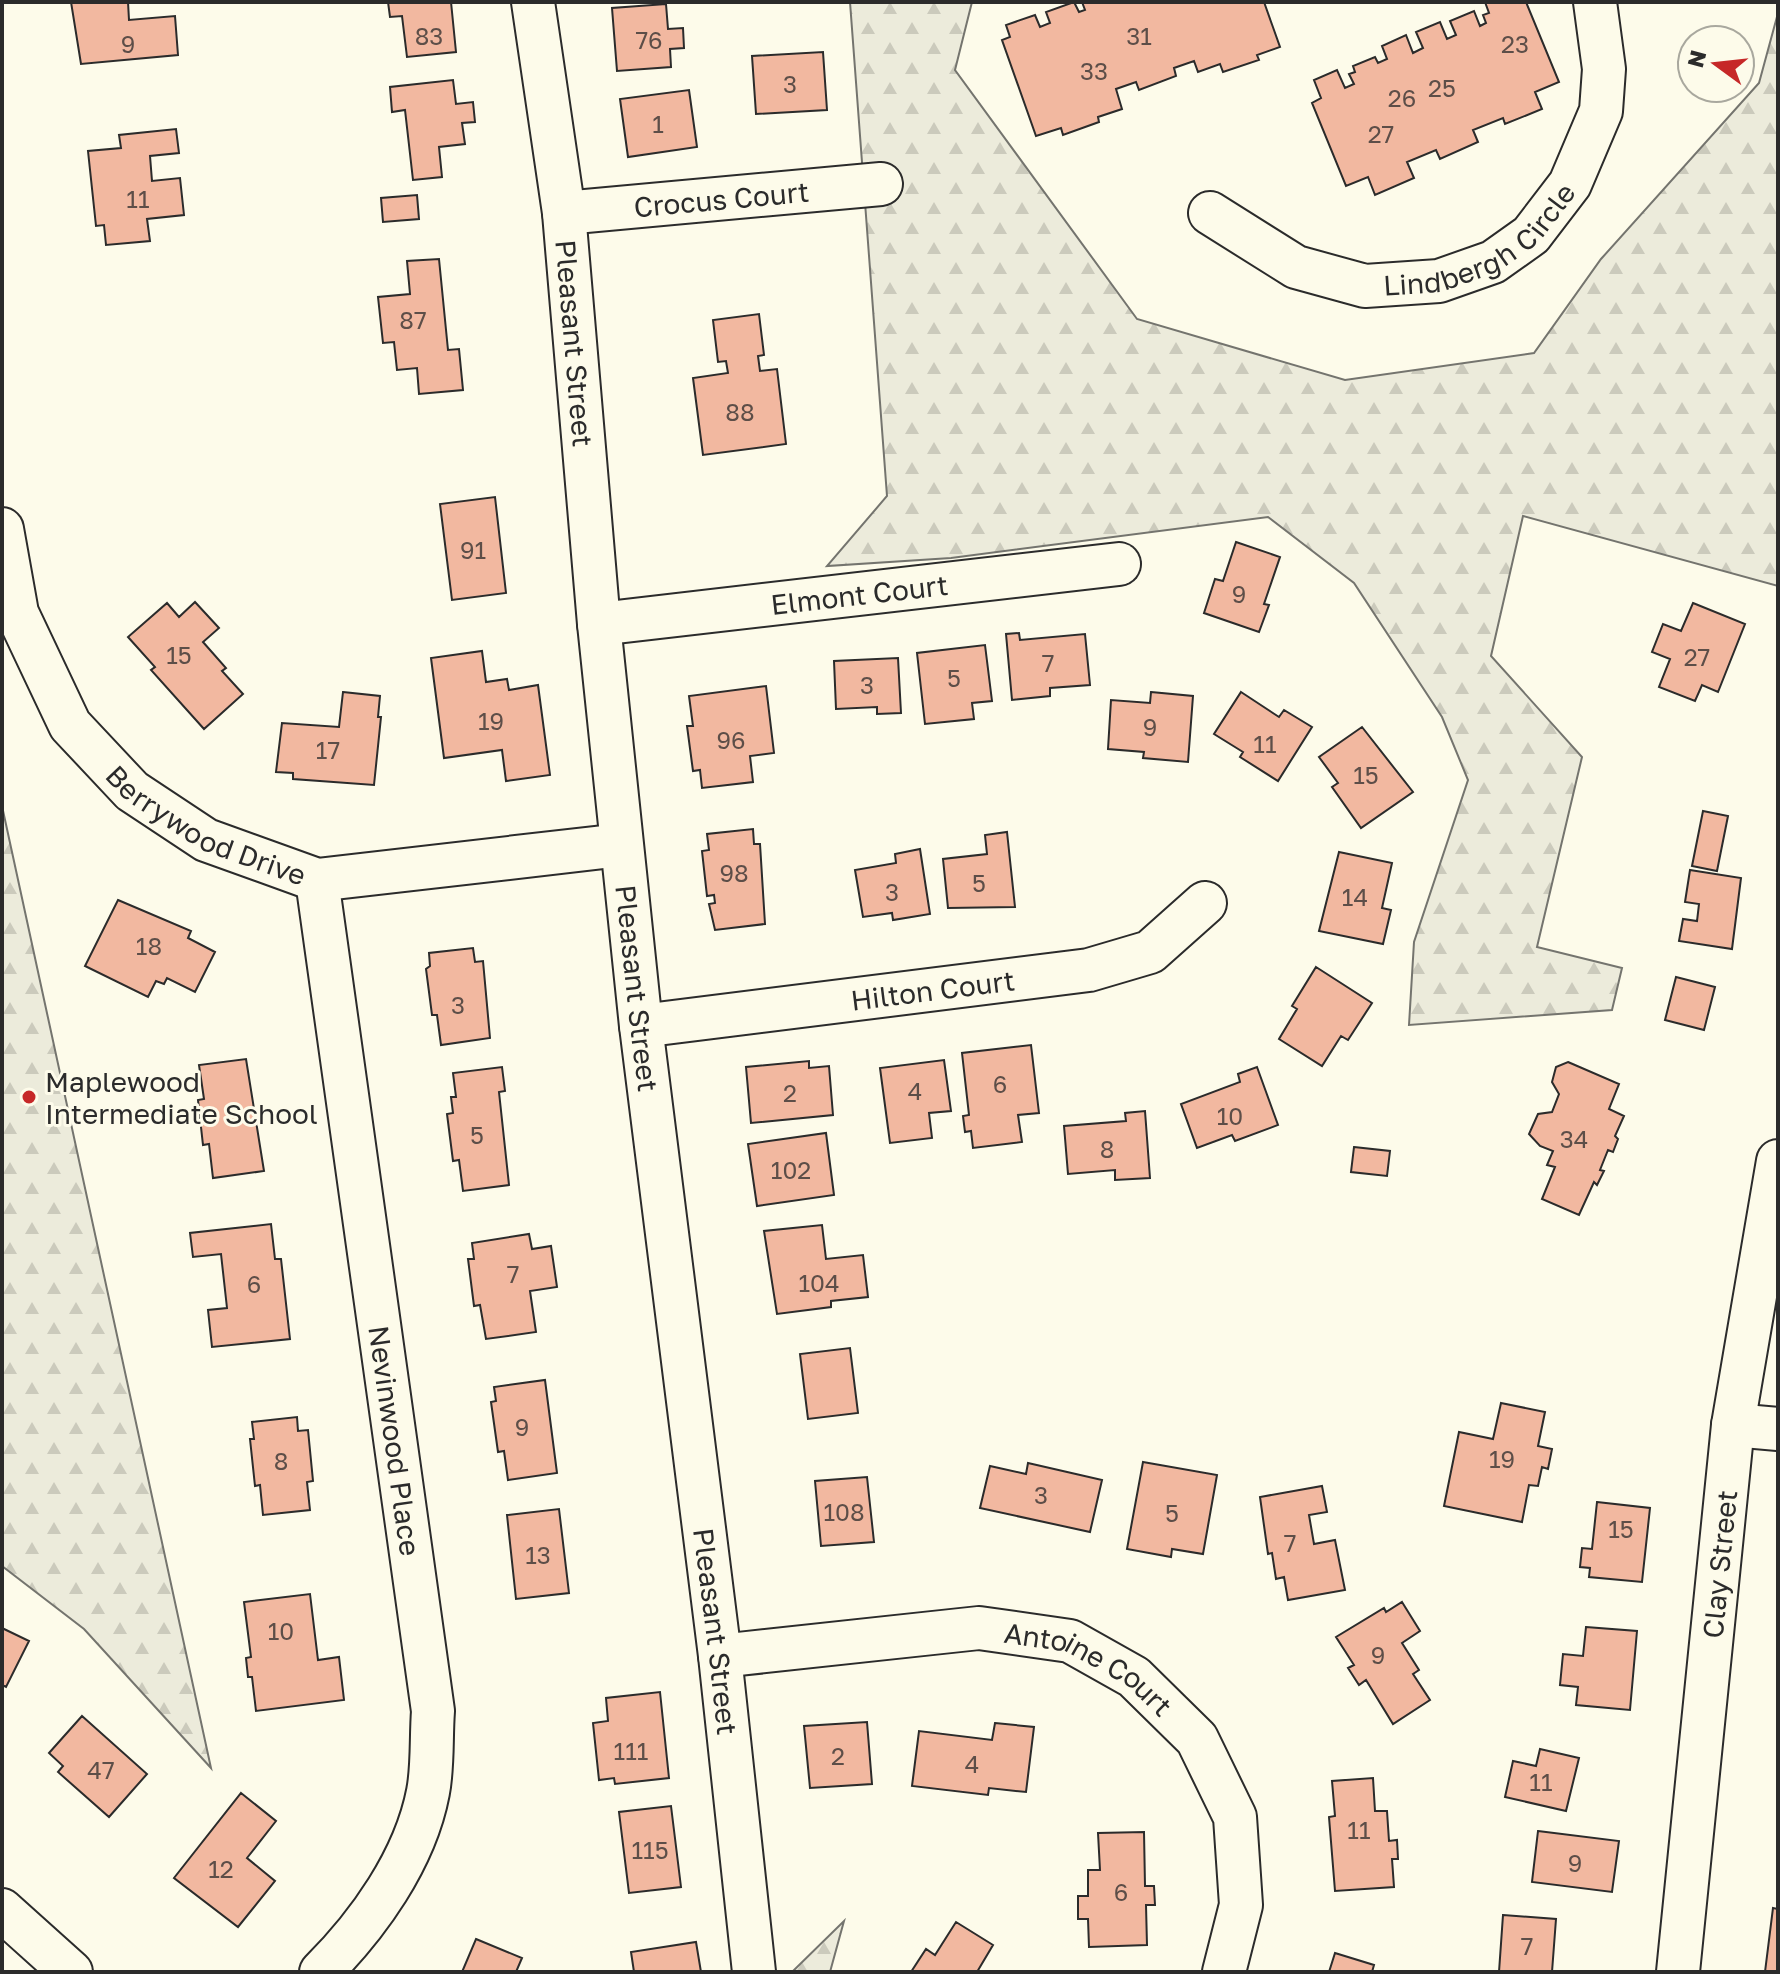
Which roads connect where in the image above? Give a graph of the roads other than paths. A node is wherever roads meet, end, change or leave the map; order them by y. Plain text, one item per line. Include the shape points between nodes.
1 (533, 2) edge
2 (1595, 2) edge
3 (881, 184) dead end
4 (564, 213) junction
5 (1210, 213) dead end
6 (2, 529) edge
7 (1119, 564) dead end
8 (599, 624) junction
9 (621, 845) junction
10 (317, 880) junction
11 (1205, 903) dead end
12 (641, 1026) junction
13 (1778, 1161) edge
14 (1733, 1425) junction
15 (1778, 1429) edge
16 (720, 1656) junction
17 (2, 1910) edge
18 (71, 1972) edge
19 (321, 1972) edge
20 (754, 1972) edge
21 (1224, 1972) edge
22 (1678, 1972) edge

1 - 4 street, Pleasant Street
2 - 5 street, Lindbergh Circle via 1604,69 1601,111 1570,184 1531,235 1493,262 1439,281 1365,286 1296,267
3 - 4 street, Crocus Court
4 - 8 street, Pleasant Street
6 - 10 street, Berrywood Drive via 17,613 70,725 132,791 206,840
7 - 8 street, Elmont Court
8 - 9 street, Pleasant Street
9 - 10 street, Berrywood Drive
9 - 12 street, Pleasant Street
10 - 19 street, Nevinwood Place via 433,1711 428,1793 400,1871 352,1941
11 - 12 street, Hilton Court via 1150,952 1089,970
12 - 16 street, Pleasant Street
13 - 14 street, Clay Street
14 - 15 street
14 - 22 street, Clay Street
16 - 20 street, Pleasant Street
16 - 21 street, Antoine Court via 979,1628 1070,1641 1134,1677 1197,1739 1235,1817 1241,1905
17 - 18 street

